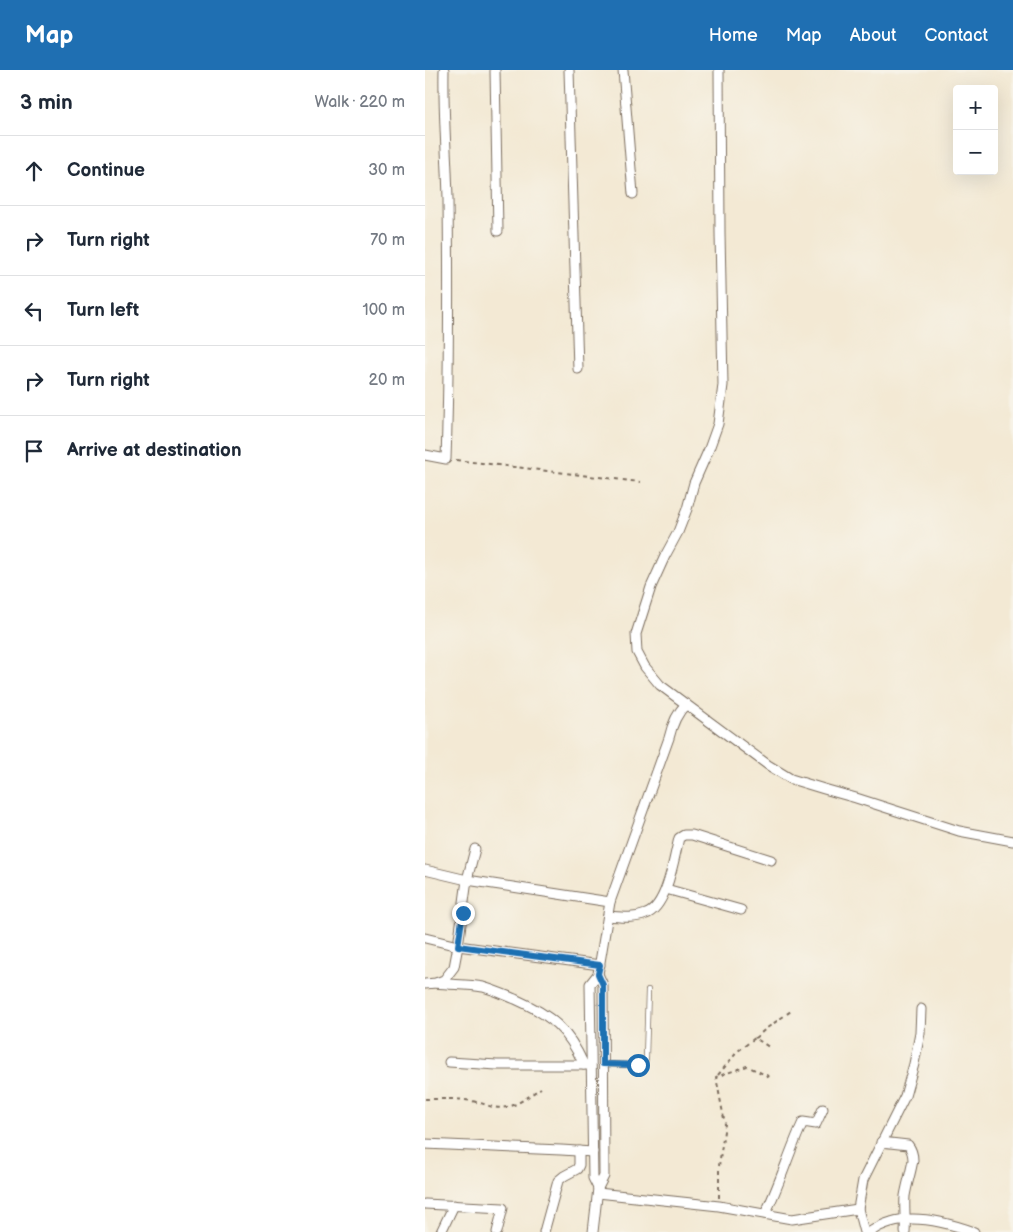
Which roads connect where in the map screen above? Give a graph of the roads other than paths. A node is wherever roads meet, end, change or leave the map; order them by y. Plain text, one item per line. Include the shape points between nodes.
1 (445, 70) edge
2 (495, 70) edge
3 (569, 70) edge
4 (623, 70) edge
5 (719, 70) edge
6 (633, 194) dead end
7 (498, 231) dead end
8 (578, 370) dead end
9 (425, 455) edge
10 (684, 706) junction
11 (1013, 841) edge
12 (475, 849) dead end
13 (771, 860) dead end
14 (425, 870) edge
15 (467, 880) junction
16 (666, 889) junction
17 (610, 902) junction
18 (741, 910) dead end
19 (608, 916) junction
20 (425, 938) edge
21 (458, 946) junction
22 (600, 965) junction
23 (598, 974) junction
24 (436, 983) junction
25 (425, 984) edge
26 (648, 990) dead end
27 (921, 1009) dead end
28 (449, 1062) dead end
29 (603, 1064) junction
30 (587, 1065) junction
31 (823, 1109) dead end
32 (881, 1142) junction
33 (425, 1144) edge
34 (579, 1151) junction
35 (593, 1152) junction
36 (579, 1164) junction
37 (593, 1166) junction
38 (598, 1191) junction
39 (425, 1204) edge
40 (454, 1205) junction
41 (858, 1210) junction
42 (765, 1214) junction
43 (906, 1219) junction
44 (945, 1228) edge
45 (441, 1232) edge
46 (497, 1232) edge
47 (543, 1232) edge
48 (593, 1232) edge
49 (864, 1232) edge
50 (870, 1232) edge
51 (905, 1232) edge
52 (974, 1232) edge

1 - 9 street via 449,264 446,459
2 - 7 street
3 - 8 street
4 - 6 street
5 - 10 street via 721,405 718,424 687,509 651,587 636,634 637,652 645,667
10 - 11 street via 791,779 959,831
10 - 17 street via 676,717
12 - 15 street
13 - 16 street via 684,835 679,838
14 - 15 street
15 - 17 street
15 - 21 street
16 - 18 street
16 - 19 street via 648,914
17 - 19 street
19 - 22 street
20 - 21 street
21 - 22 street
21 - 24 street via 454,967 444,980
22 - 23 street
23 - 29 street via 603,985
23 - 30 street via 590,984
24 - 25 street
24 - 30 street via 482,987 527,1005 552,1020
26 - 29 lane via 645,1062 638,1065
27 - 32 street via 920,1033 905,1096
28 - 30 street
29 - 30 street
29 - 38 street via 604,1176
30 - 35 street
31 - 42 street via 816,1124 803,1122
32 - 41 street via 863,1180
32 - 43 street via 908,1145 912,1152 905,1198
33 - 34 street
34 - 35 street
34 - 36 street
35 - 37 street
36 - 37 street
36 - 47 street via 577,1169 558,1181
37 - 38 street
38 - 42 street
38 - 48 street
39 - 40 street
40 - 45 street
40 - 46 street via 503,1208
41 - 42 street via 792,1219
41 - 49 street
43 - 44 street via 928,1219
43 - 50 street via 891,1221
43 - 51 street
44 - 52 street via 962,1227

